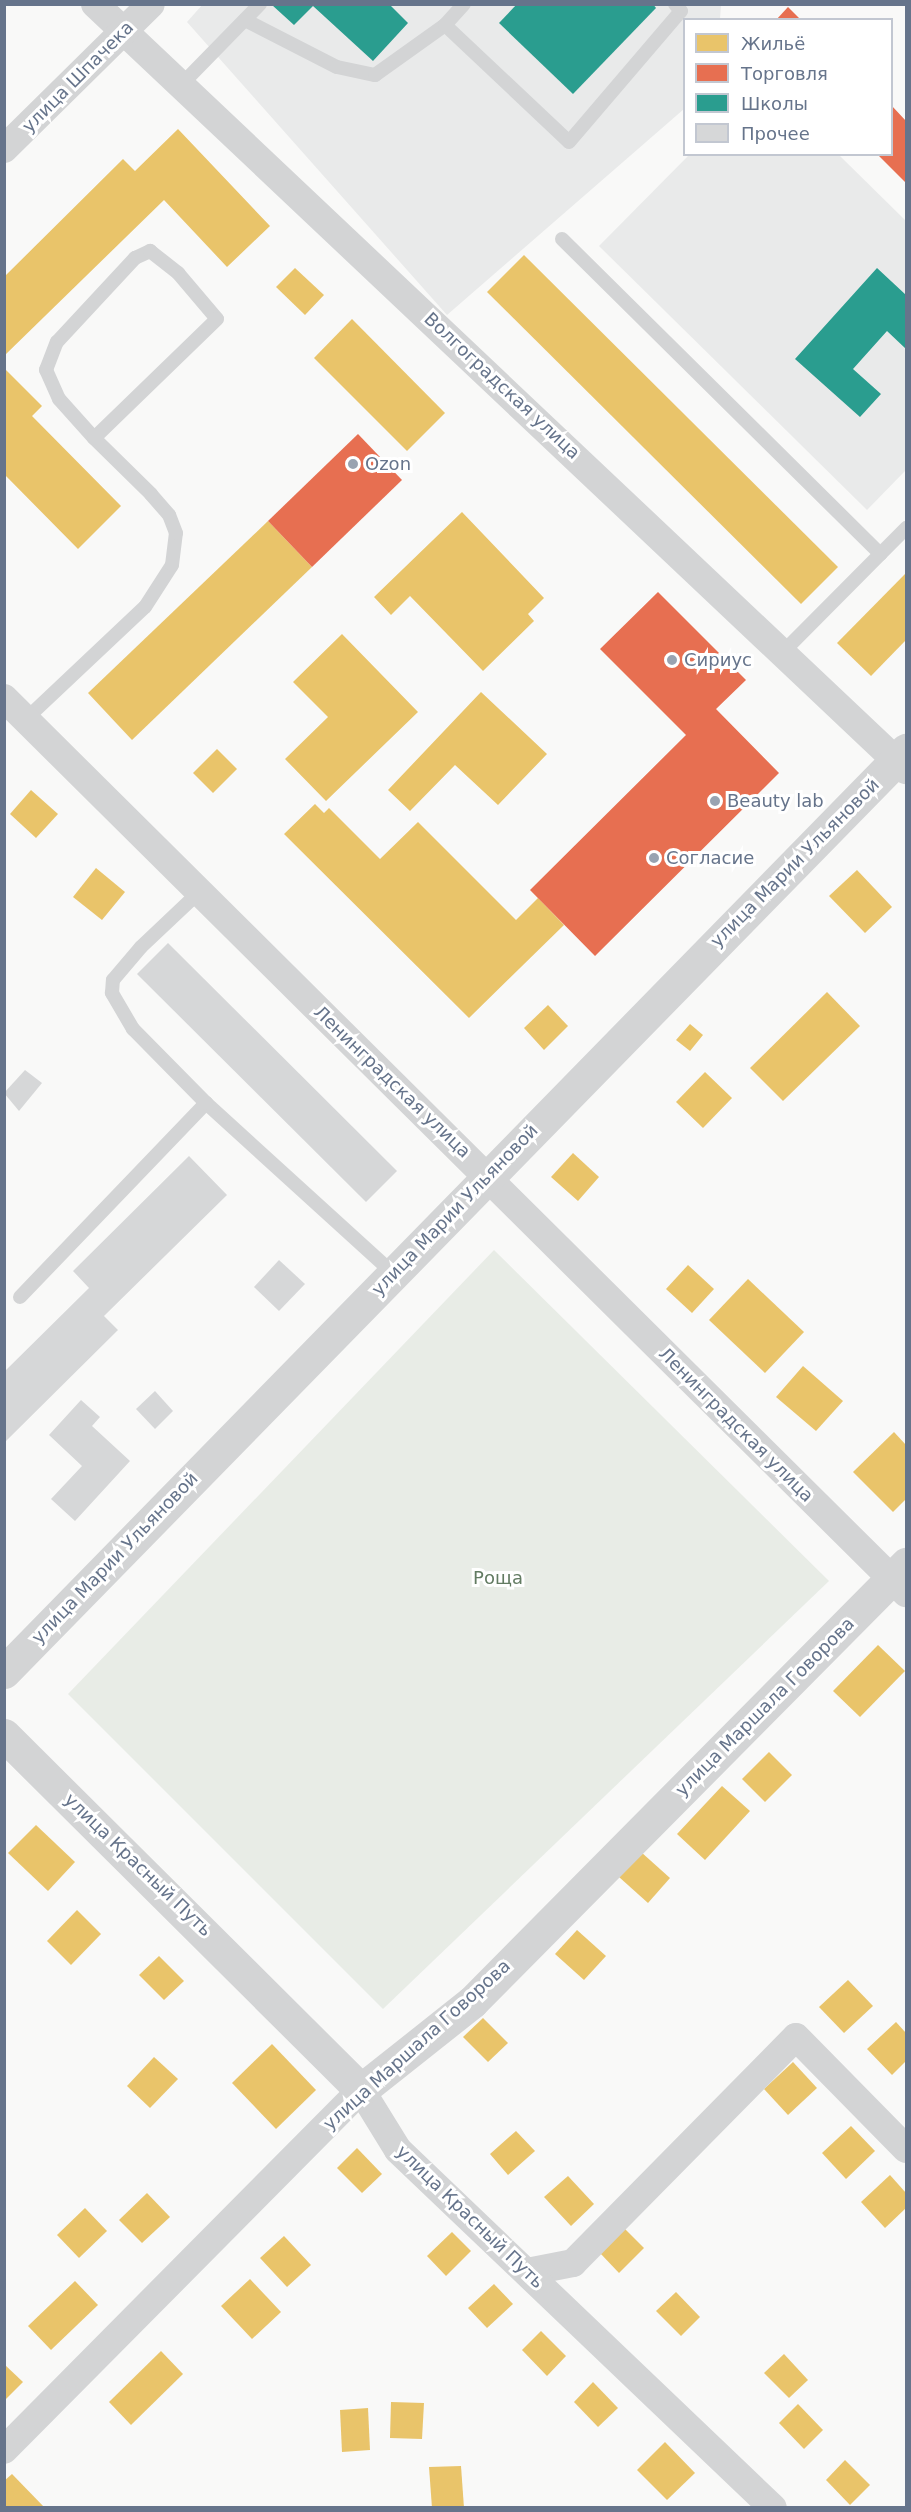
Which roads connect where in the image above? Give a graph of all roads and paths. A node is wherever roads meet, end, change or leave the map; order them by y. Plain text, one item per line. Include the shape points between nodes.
1 (95, 4) edge
2 (151, 4) edge
3 (260, 4) edge
4 (464, 4) edge
5 (675, 4) edge
6 (245, 20) junction
7 (446, 26) junction
8 (123, 32) junction
9 (181, 85) junction
10 (4, 149) edge
11 (562, 239) dead end
12 (94, 438) junction
13 (906, 528) edge
14 (880, 554) junction
15 (783, 652) junction
16 (4, 698) edge
17 (26, 719) junction
18 (903, 760) edge
19 (197, 894) junction
20 (206, 1103) junction
21 (489, 1175) junction
22 (393, 1274) junction
23 (20, 1297) dead end
24 (902, 1579) edge
25 (4, 1672) edge
26 (4, 1735) edge
27 (361, 2090) junction
28 (906, 2149) edge
29 (527, 2272) junction
30 (4, 2450) edge
31 (773, 2508) edge

1 - 8 street, Волгоградская улица
2 - 8 street, улица Шпачека
3 - 6 lane
4 - 7 lane
5 - 7 lane via 681,11 568,142
6 - 7 lane via 337,67 375,75
6 - 9 lane
8 - 9 street, Волгоградская улица
8 - 10 street, улица Шпачека
9 - 15 street, Волгоградская улица
11 - 14 lane
12 - 12 lane via 217,319 178,273 150,251 135,258 48,356 46,370 59,399
12 - 17 lane via 169,515 176,533 172,565 145,607
13 - 14 lane
14 - 15 lane
15 - 18 street, Волгоградская улица
16 - 17 street, Ленинградская улица
17 - 19 street, Ленинградская улица
18 - 21 street, улица Марии Ульяновой
19 - 20 lane via 141,947 113,980 112,993 133,1029
19 - 21 street, Ленинградская улица
20 - 22 lane
20 - 23 lane
21 - 22 street, улица Марии Ульяновой
21 - 24 street, Ленинградская улица
22 - 25 street, улица Марии Ульяновой
24 - 27 street, улица Маршала Говорова via 472,2002
26 - 27 street, улица Красный Путь
27 - 29 street, улица Красный Путь via 398,2150
27 - 30 street, улица Маршала Говорова
28 - 29 street via 796,2037 573,2264
29 - 31 street, улица Красный Путь

